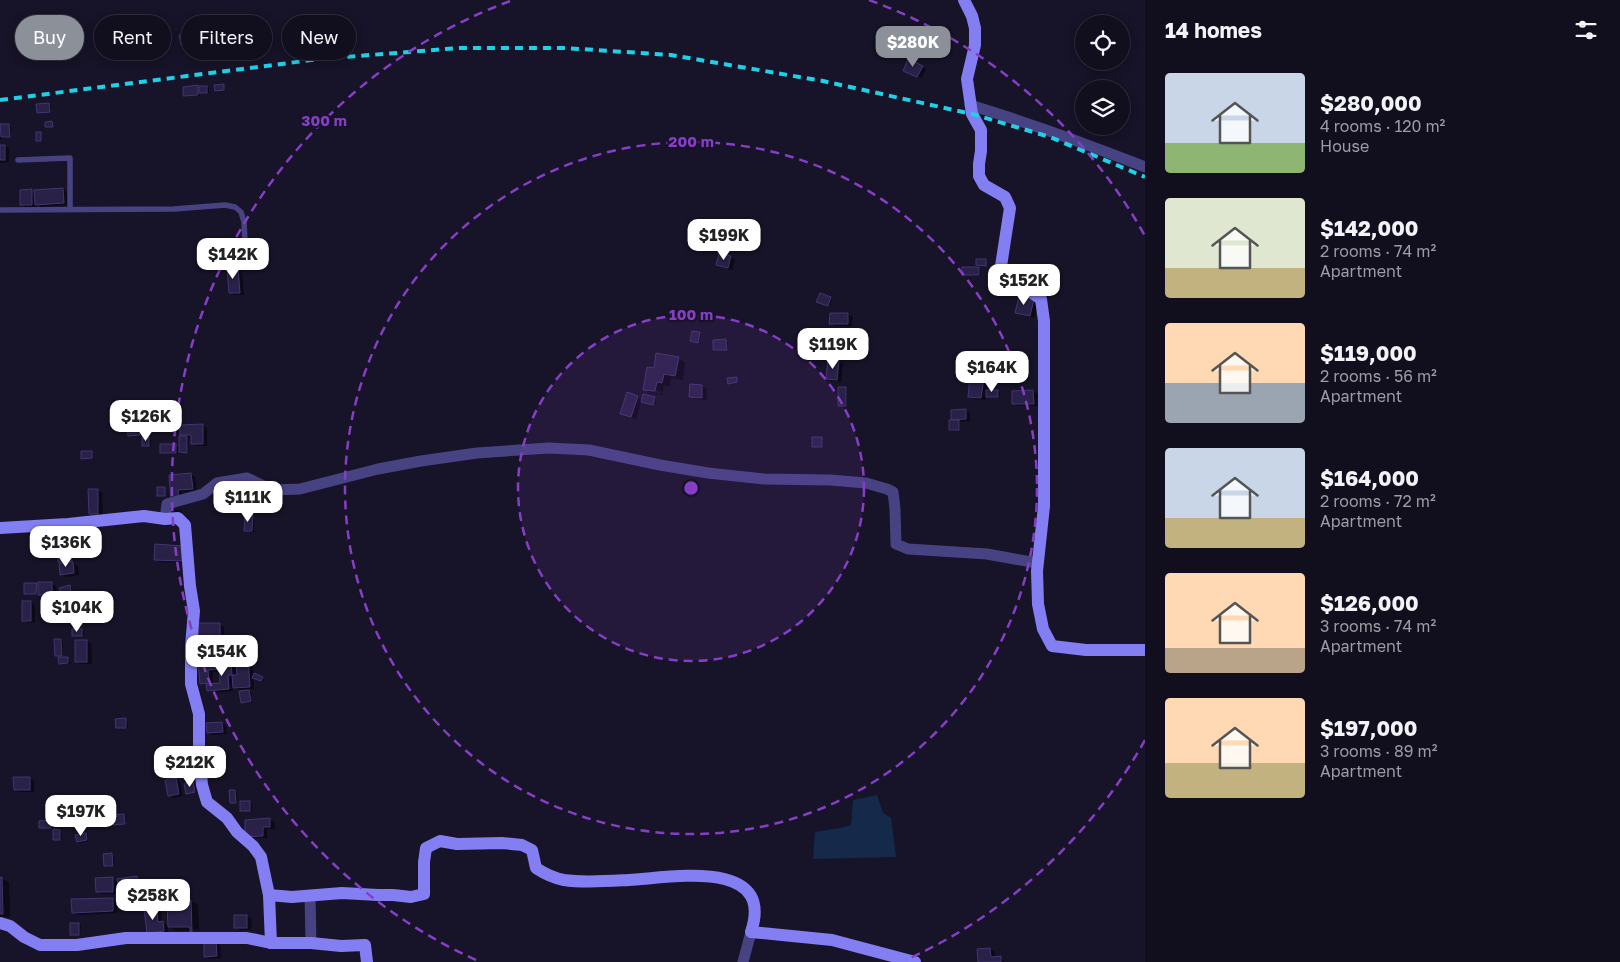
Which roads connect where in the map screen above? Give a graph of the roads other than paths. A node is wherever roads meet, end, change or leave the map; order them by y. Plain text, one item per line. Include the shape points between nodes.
1 (964, 0) edge
2 (970, 105) junction
3 (18, 160) dead end
4 (1145, 167) edge
5 (70, 209) junction
6 (0, 210) edge
7 (246, 265) dead end
8 (165, 519) junction
9 (0, 528) edge
10 (1038, 563) junction
11 (1145, 650) edge
12 (269, 895) junction
13 (310, 895) junction
14 (0, 923) edge
15 (751, 932) junction
16 (311, 942) junction
17 (271, 943) junction
18 (368, 962) edge
19 (742, 962) edge
20 (916, 962) edge

1 - 2 street via 975,28 967,79
2 - 4 street
2 - 10 street via 981,130 979,176 984,185 1005,197 1010,208 1001,266 1005,278 1041,299 1044,330 1044,506
3 - 5 lane via 70,158
5 - 6 lane
5 - 7 lane via 235,207 241,212 244,222
8 - 9 street via 144,516
8 - 10 street via 167,504 203,494 217,483 247,478 272,490 300,489 378,469 477,453 549,448 589,450 708,473 764,479 830,480 887,489 893,492 896,544 908,549 987,554
8 - 12 street via 178,518 185,524 194,610 191,684 199,714 202,785 208,802 227,818 261,857
10 - 11 street via 1038,604 1043,629 1052,646 1086,650
12 - 13 street
12 - 17 street
13 - 15 street via 342,893 411,897 424,894 426,848 440,841 502,843 522,845 532,850 536,868 547,876 565,880 703,875 730,880 747,890 754,900 755,920
13 - 16 street
14 - 17 street via 40,945 77,945 126,938 247,938
15 - 19 street
15 - 20 street via 832,940
16 - 17 street
16 - 18 street via 365,945

